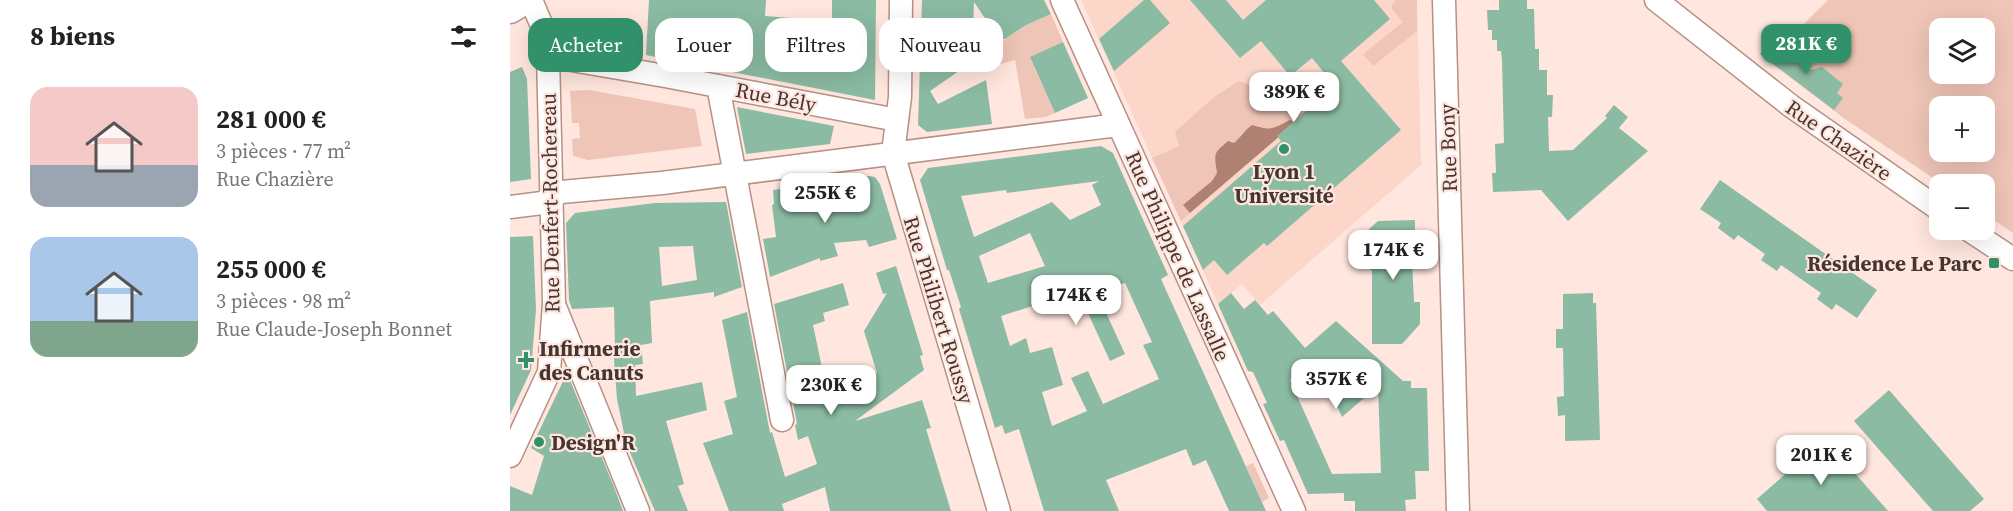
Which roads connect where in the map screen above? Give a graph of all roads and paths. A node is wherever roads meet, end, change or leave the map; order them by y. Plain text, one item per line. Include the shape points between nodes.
1 (525, 0) edge
2 (531, 0) edge
3 (901, 0) edge
4 (1062, 0) edge
5 (1444, 0) edge
6 (1656, 0) edge
7 (510, 9) edge
8 (539, 18) edge
9 (548, 72) edge
10 (639, 72) edge
11 (718, 86) junction
12 (897, 120) junction
13 (1118, 124) junction
14 (892, 153) junction
15 (735, 174) junction
16 (551, 198) junction
17 (1929, 202) edge
18 (510, 207) edge
19 (1984, 240) edge
20 (2013, 259) edge
21 (554, 303) junction
22 (578, 366) junction
23 (549, 372) junction
24 (782, 420) dead end
25 (510, 456) edge
26 (638, 511) edge
27 (999, 511) edge
28 (1294, 511) edge
29 (1458, 511) edge

1 - 7 main road
2 - 8 street, Rue Denfert-Rochereau
3 - 12 street, Rue Philibert Roussy
4 - 13 street, Rue Philippe de Lassalle
5 - 29 street, Rue Bony
6 - 17 street, Rue Chazière via 1791,106
9 - 16 street, Rue Denfert-Rochereau
10 - 11 street, Rue Bély
11 - 12 street, Rue Bély
11 - 15 street
12 - 14 street, Rue Philibert Roussy
13 - 14 street
13 - 28 street, Rue Philippe de Lassalle
14 - 15 street
14 - 27 street, Rue Philibert Roussy
15 - 16 street via 561,192
15 - 24 street
16 - 18 street
16 - 21 street, Rue Denfert-Rochereau
19 - 20 street
21 - 22 street
21 - 23 street, Rue Denfert-Rochereau
22 - 23 street
22 - 26 street
23 - 25 street, Rue Denfert-Rochereau

